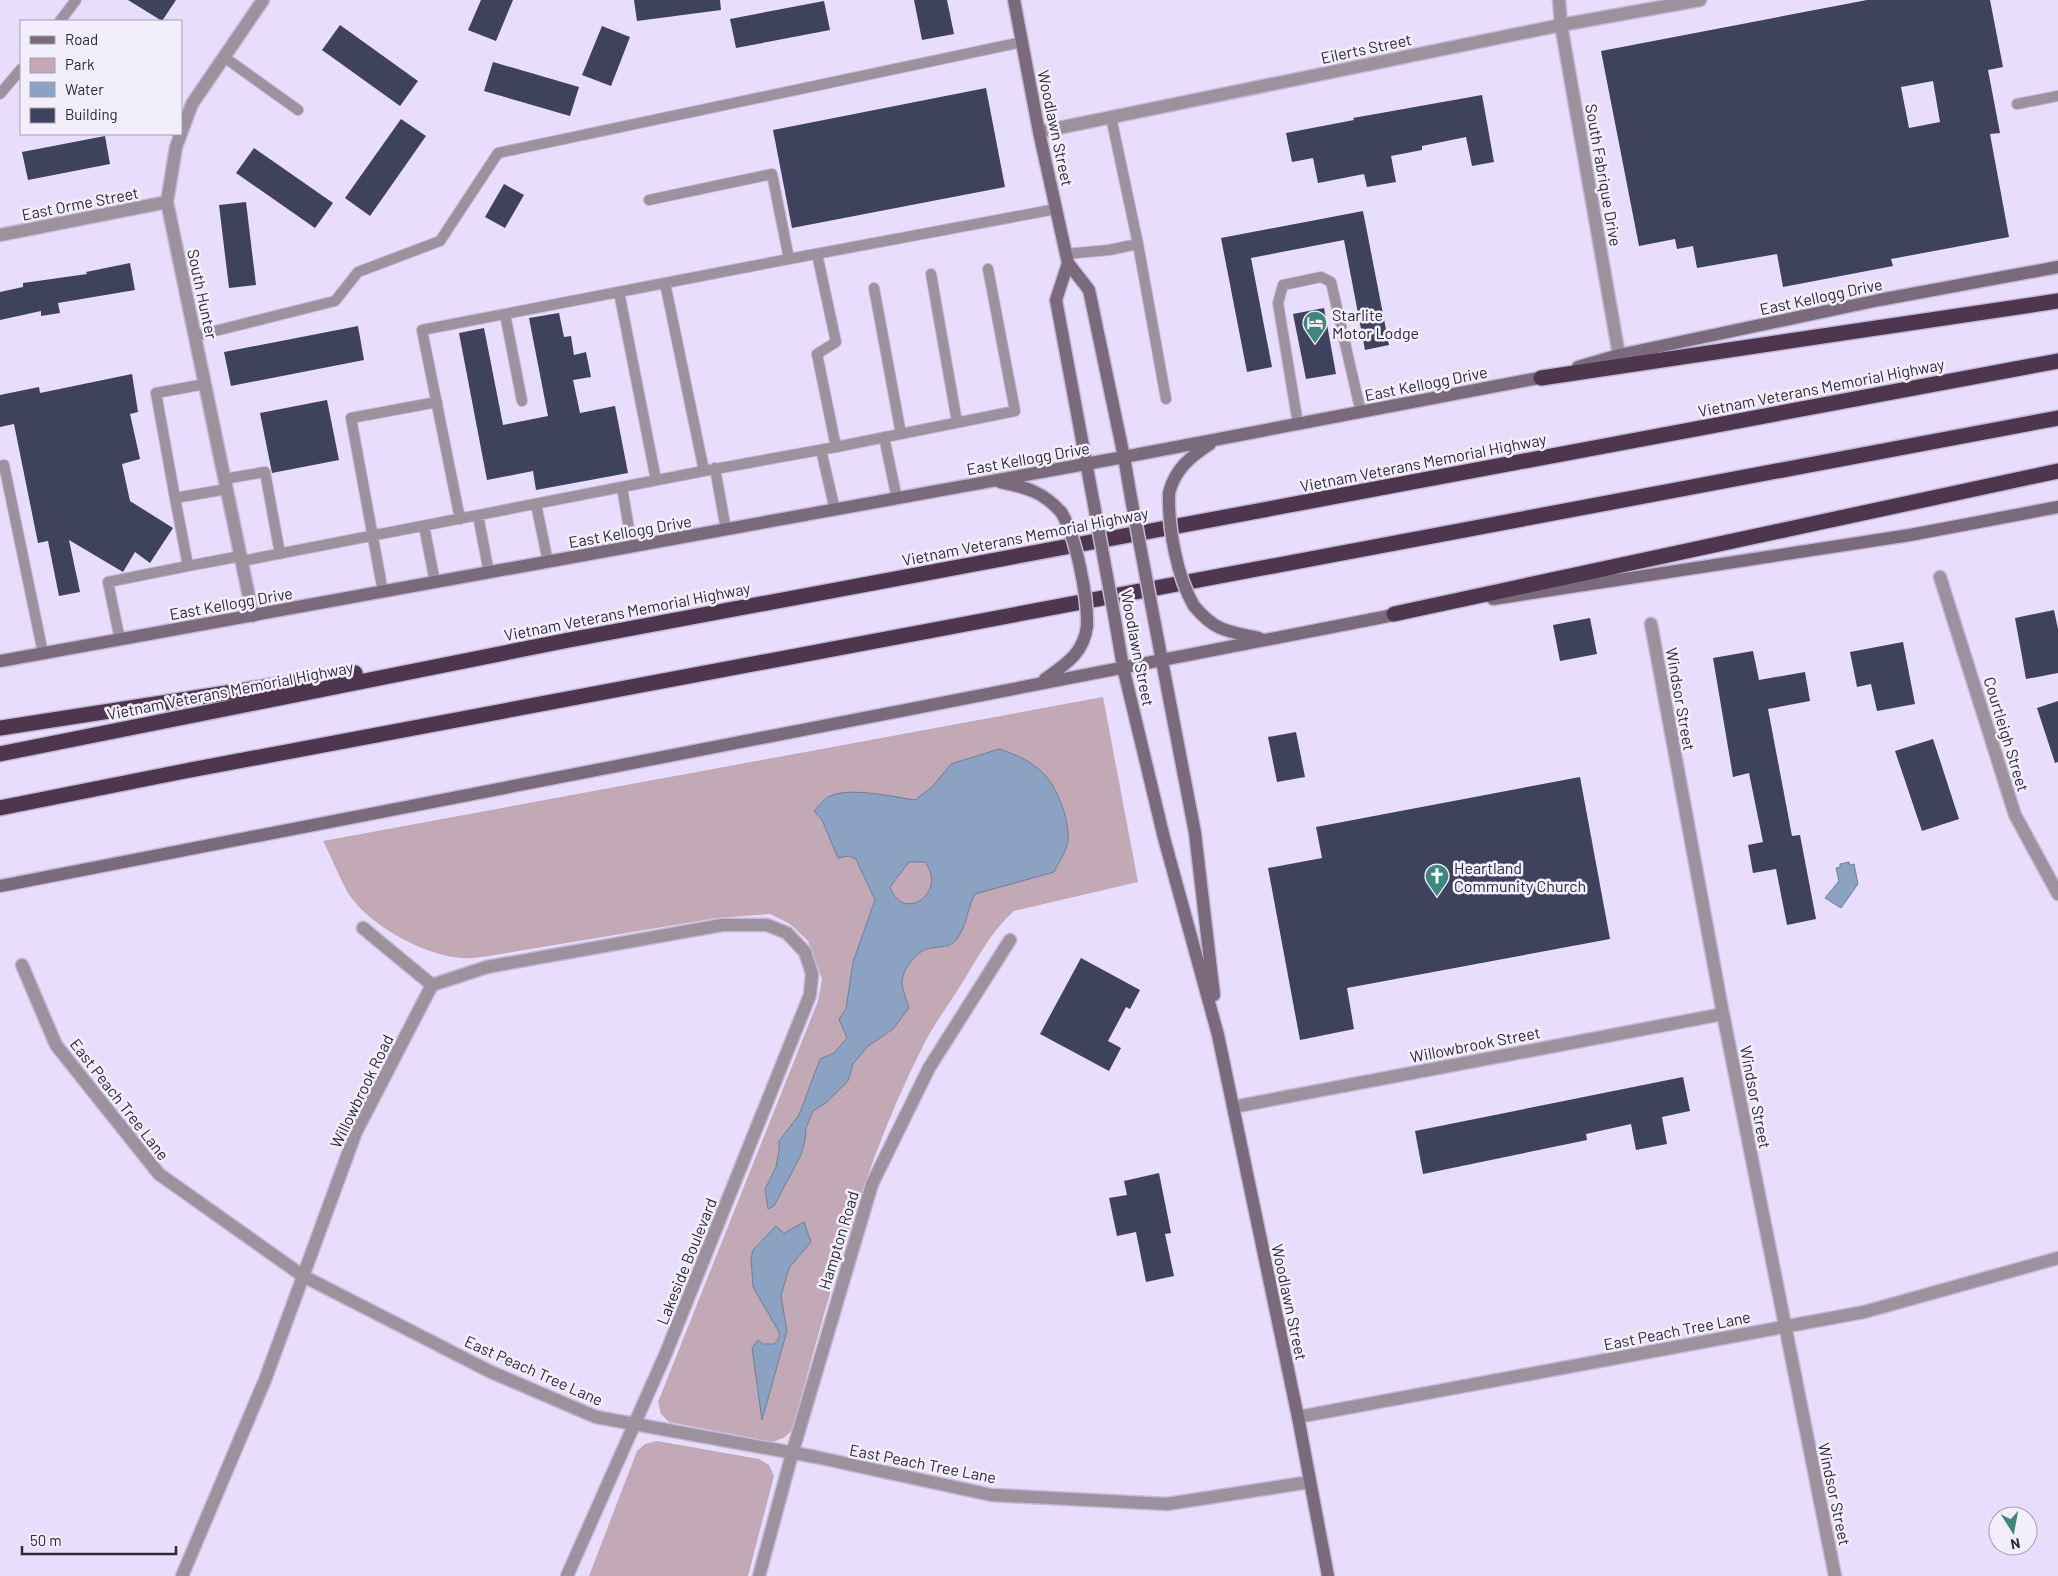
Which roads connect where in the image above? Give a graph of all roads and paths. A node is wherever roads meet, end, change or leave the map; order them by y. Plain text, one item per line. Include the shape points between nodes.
1 (76, 0) edge
2 (263, 0) edge
3 (1014, 0) edge
4 (1559, 0) edge
5 (1700, 0) edge
6 (61, 20) edge
7 (1561, 25) junction
8 (1022, 42) junction
9 (224, 58) junction
10 (20, 70) edge
11 (0, 94) edge
12 (2058, 96) edge
13 (2017, 104) dead end
14 (298, 110) dead end
15 (1111, 117) junction
16 (182, 132) edge
17 (1039, 132) junction
18 (181, 135) edge
19 (649, 200) dead end
20 (167, 202) junction
21 (1056, 209) junction
22 (0, 235) edge
23 (1138, 244) junction
24 (817, 254) junction
25 (790, 259) junction
26 (1067, 259) junction
27 (2058, 266) edge
28 (988, 269) dead end
29 (931, 274) dead end
30 (665, 283) junction
31 (874, 288) dead end
32 (619, 292) junction
33 (2058, 301) edge
34 (505, 314) junction
35 (195, 336) junction
36 (1619, 355) junction
37 (2058, 361) edge
38 (1541, 378) junction
39 (205, 384) junction
40 (1166, 399) dead end
41 (522, 401) dead end
42 (437, 402) junction
43 (1361, 412) junction
44 (2058, 418) edge
45 (957, 422) junction
46 (1298, 424) junction
47 (901, 434) junction
48 (884, 437) junction
49 (1217, 440) junction
50 (836, 447) junction
51 (821, 450) junction
52 (1124, 458) junction
53 (1087, 464) junction
54 (0, 466) edge
55 (715, 468) junction
56 (704, 471) junction
57 (2058, 471) edge
58 (656, 480) junction
59 (995, 481) junction
60 (226, 484) junction
61 (622, 487) junction
62 (175, 498) junction
63 (898, 499) junction
64 (536, 504) junction
65 (2058, 507) edge
66 (835, 510) junction
67 (478, 515) junction
68 (460, 519) junction
69 (424, 526) junction
70 (726, 530) junction
71 (371, 536) junction
72 (632, 547) junction
73 (280, 554) junction
74 (241, 559) junction
75 (548, 562) junction
76 (188, 566) junction
77 (489, 573) junction
78 (1940, 577) dead end
79 (435, 582) junction
80 (383, 592) junction
81 (1394, 614) junction
82 (253, 616) junction
83 (1651, 624) dead end
84 (1264, 639) junction
85 (120, 640) junction
86 (569, 640) junction
87 (44, 653) junction
88 (1161, 660) junction
89 (0, 661) edge
90 (1123, 667) junction
91 (1041, 682) junction
92 (0, 728) edge
93 (0, 754) edge
94 (180, 772) junction
95 (0, 808) edge
96 (0, 816) edge
97 (0, 886) edge
98 (2058, 894) edge
99 (363, 928) dead end
100 (1010, 940) dead end
101 (22, 965) dead end
102 (432, 985) junction
103 (1723, 1014) junction
104 (1218, 1035) junction
105 (1233, 1107) junction
106 (2058, 1258) edge
107 (303, 1276) junction
108 (1784, 1326) junction
109 (1298, 1418) junction
110 (634, 1424) junction
111 (792, 1454) junction
112 (1310, 1482) junction
113 (182, 1576) edge
114 (566, 1576) edge
115 (759, 1576) edge
116 (1328, 1576) edge
117 (1835, 1576) edge

1 - 6 lane
2 - 9 street, South Hunter
3 - 8 main road, Woodlawn Street
4 - 7 street, South Fabrique Drive
5 - 7 street, Eilerts Street
7 - 15 street, Eilerts Street
7 - 36 street, South Fabrique Drive
8 - 17 main road, Woodlawn Street
8 - 35 lane via 498,153 440,241 358,272 334,301
9 - 14 lane
9 - 16 street, South Hunter via 192,104
10 - 11 lane
12 - 13 lane
15 - 17 street, Eilerts Street
15 - 23 lane
17 - 21 main road, Woodlawn Street
18 - 20 street, South Hunter
19 - 25 lane via 772,174
20 - 22 street, East Orme Street
20 - 35 street, South Hunter
21 - 24 lane
21 - 26 main road, Woodlawn Street
23 - 26 lane
23 - 40 lane
24 - 25 lane
24 - 50 lane via 836,342 817,354
25 - 30 lane
26 - 52 main road, Woodlawn Street via 1089,290
26 - 53 main road, Woodlawn Street via 1056,300
27 - 36 main road, East Kellogg Drive
28 - 45 lane via 1014,411
29 - 45 lane
30 - 32 lane
30 - 56 lane
31 - 47 lane
32 - 34 lane
32 - 58 lane
33 - 38 highway
34 - 41 lane
34 - 42 lane via 422,330
35 - 39 street, South Hunter
36 - 38 main road, East Kellogg Drive
37 - 86 highway, Vietnam Veterans Memorial Highway
38 - 43 main road, East Kellogg Drive
39 - 60 street, South Hunter
39 - 62 lane via 156,393
42 - 68 lane
42 - 71 lane via 351,418
43 - 46 main road, East Kellogg Drive
43 - 46 lane via 1331,282 1321,276 1283,284 1278,303
44 - 94 highway
45 - 47 lane
46 - 49 main road, East Kellogg Drive
47 - 48 lane
48 - 50 lane
48 - 63 lane
49 - 52 main road, East Kellogg Drive
49 - 84 main road, bridge via 1187,458 1172,480 1169,493 1168,511 1184,588 1205,620 1219,630
50 - 51 lane
51 - 55 lane
51 - 66 lane
52 - 53 main road, East Kellogg Drive
52 - 88 main road, Woodlawn Street, bridge
53 - 59 main road, East Kellogg Drive
53 - 90 main road, Woodlawn Street, bridge
54 - 87 lane via 4,465
55 - 56 lane
55 - 70 lane
56 - 58 lane
57 - 81 highway
58 - 61 lane
59 - 63 main road, East Kellogg Drive
59 - 91 main road, bridge via 1034,490 1049,499 1061,512 1072,533 1087,612 1085,638 1072,660
60 - 62 lane
60 - 73 lane via 265,472
60 - 74 street, South Hunter
61 - 64 lane
61 - 72 lane
62 - 76 lane
63 - 66 main road, East Kellogg Drive
64 - 67 lane
64 - 75 lane
65 - 81 main road via 1910,535
66 - 70 main road, East Kellogg Drive
67 - 68 lane
67 - 77 lane
68 - 69 lane
69 - 71 lane
69 - 79 lane
70 - 72 main road, East Kellogg Drive
71 - 73 lane
71 - 80 lane
72 - 75 main road, East Kellogg Drive
73 - 74 lane
74 - 76 lane
74 - 82 street, South Hunter
75 - 77 main road, East Kellogg Drive
76 - 85 lane via 108,582
77 - 79 main road, East Kellogg Drive
78 - 98 street, Courtleigh Street via 2015,815
79 - 80 main road, East Kellogg Drive
80 - 82 main road, East Kellogg Drive
81 - 84 main road
82 - 85 main road, East Kellogg Drive
83 - 103 street, Windsor Street
84 - 88 main road
85 - 87 main road, East Kellogg Drive
86 - 92 highway
86 - 93 highway, Vietnam Veterans Memorial Highway
87 - 89 main road, East Kellogg Drive
88 - 90 main road
88 - 104 main road, Woodlawn Street via 1195,833
90 - 91 main road
90 - 104 main road, Woodlawn Street via 1164,838
91 - 97 main road
94 - 95 highway
94 - 96 highway
99 - 102 street
100 - 111 street, Hampton Road via 929,1068 872,1184
101 - 107 street, East Peach Tree Lane via 56,1045 159,1174
102 - 107 street, Willowbrook Road via 356,1132
102 - 110 street, Lakeside Boulevard via 487,967 722,925 767,925 788,933 805,952 812,974 810,995 666,1353
103 - 105 street, Willowbrook Street
103 - 108 street, Windsor Street
104 - 105 main road, Woodlawn Street
105 - 109 main road, Woodlawn Street
106 - 108 street, East Peach Tree Lane via 1864,1312
107 - 110 street, East Peach Tree Lane via 492,1372 596,1417
107 - 113 street, Willowbrook Road via 265,1380
108 - 109 street, East Peach Tree Lane
108 - 117 street, Windsor Street
109 - 112 main road, Woodlawn Street
110 - 111 street, East Peach Tree Lane
110 - 114 street, Lakeside Boulevard
111 - 112 street, East Peach Tree Lane via 991,1495 1167,1504
111 - 115 street, Hampton Road
112 - 116 main road, Woodlawn Street

